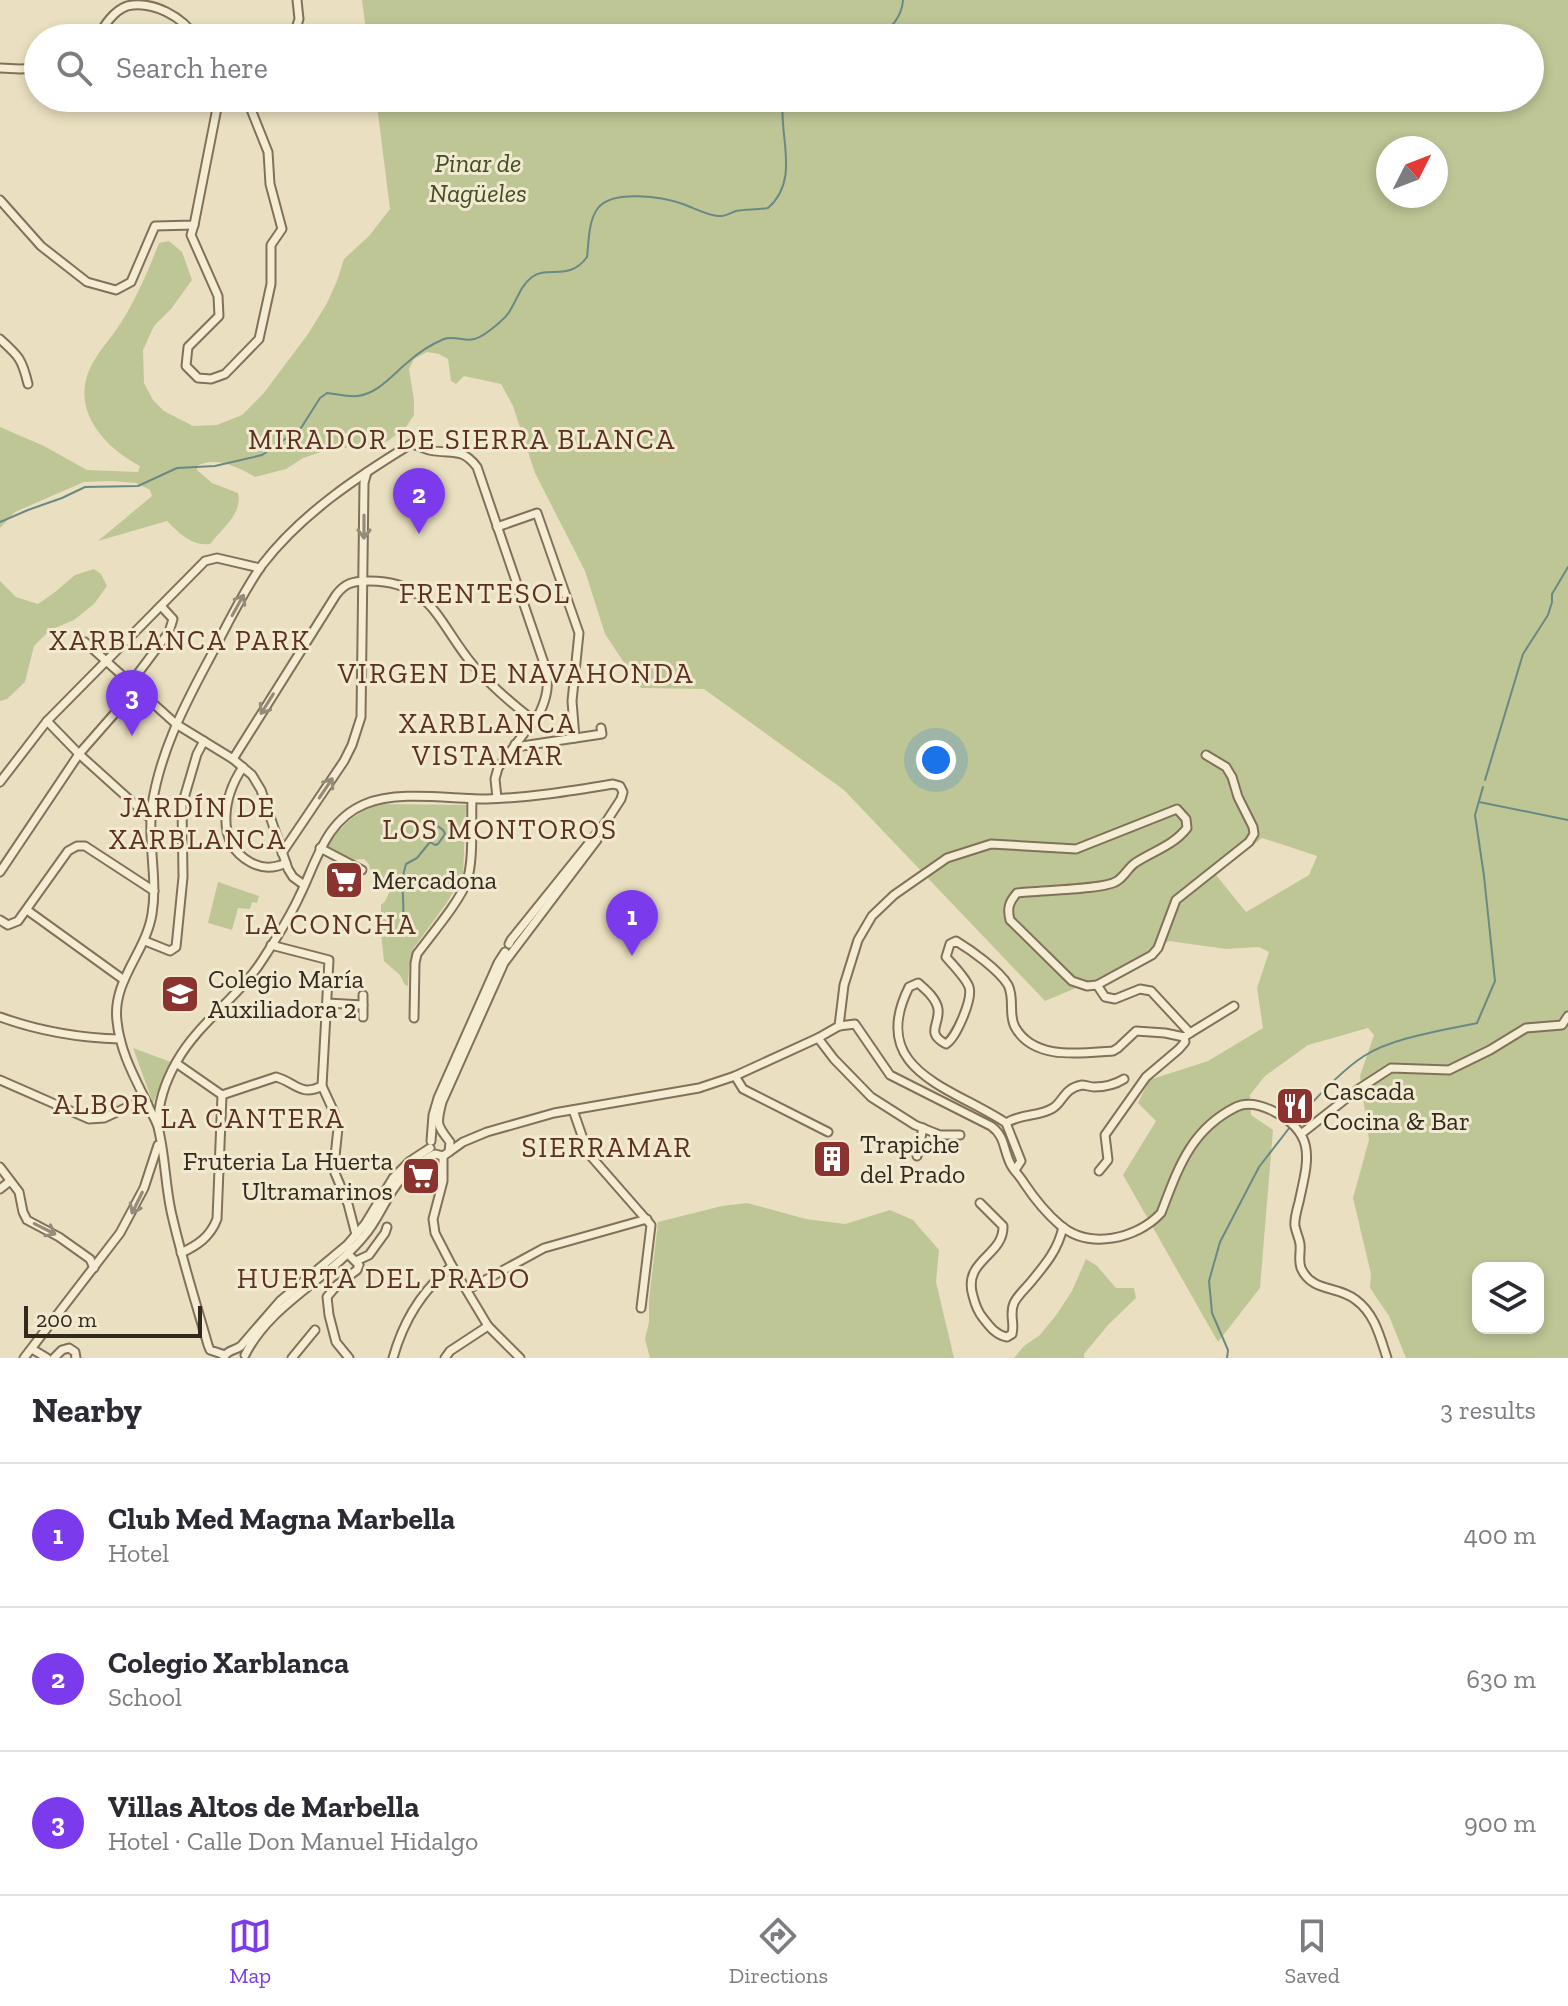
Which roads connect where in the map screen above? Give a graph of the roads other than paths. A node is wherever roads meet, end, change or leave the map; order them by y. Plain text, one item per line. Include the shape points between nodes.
1 (297, 0) edge
2 (106, 24) edge
3 (185, 24) edge
4 (297, 24) edge
5 (0, 68) edge
6 (24, 68) edge
7 (213, 112) edge
8 (252, 112) edge
9 (0, 200) edge
10 (194, 225) junction
11 (0, 339) edge
12 (28, 384) dead end
13 (367, 472) junction
14 (352, 481) junction
15 (364, 483) junction
16 (497, 527) junction
17 (260, 568) junction
18 (364, 581) junction
19 (161, 606) junction
20 (85, 642) dead end
21 (107, 661) junction
22 (133, 686) junction
23 (533, 720) junction
24 (47, 721) junction
25 (176, 724) junction
26 (601, 728) dead end
27 (575, 738) junction
28 (204, 741) junction
29 (515, 744) junction
30 (79, 754) junction
31 (1206, 755) dead end
32 (233, 759) junction
33 (243, 767) junction
34 (0, 782) edge
35 (497, 798) junction
36 (472, 799) junction
37 (151, 819) junction
38 (320, 848) junction
39 (282, 853) junction
40 (286, 863) junction
41 (362, 870) dead end
42 (0, 872) edge
43 (304, 885) junction
44 (154, 891) junction
45 (27, 910) junction
46 (0, 920) edge
47 (145, 941) junction
48 (271, 945) junction
49 (509, 950) junction
50 (124, 980) junction
51 (1097, 985) junction
52 (363, 995) dead end
53 (327, 1003) junction
54 (363, 1005) junction
55 (1234, 1006) dead end
56 (1568, 1016) edge
57 (0, 1017) edge
58 (363, 1017) dead end
59 (414, 1018) dead end
60 (839, 1026) junction
61 (1187, 1035) junction
62 (818, 1038) junction
63 (120, 1039) junction
64 (176, 1063) junction
65 (735, 1076) junction
66 (1124, 1079) dead end
67 (0, 1080) edge
68 (322, 1086) junction
69 (222, 1095) junction
70 (145, 1099) junction
71 (573, 1110) junction
72 (1006, 1123) junction
73 (923, 1128) junction
74 (158, 1129) junction
75 (828, 1132) dead end
76 (1301, 1134) junction
77 (960, 1135) dead end
78 (446, 1137) junction
79 (463, 1142) junction
80 (438, 1150) junction
81 (917, 1156) dead end
82 (0, 1167) edge
83 (1015, 1170) junction
84 (1099, 1171) dead end
85 (10, 1181) junction
86 (0, 1189) edge
87 (980, 1203) dead end
88 (647, 1219) junction
89 (387, 1227) dead end
90 (1063, 1227) junction
91 (356, 1235) junction
92 (181, 1253) junction
93 (348, 1254) junction
94 (356, 1261) junction
95 (452, 1266) junction
96 (94, 1268) junction
97 (467, 1290) junction
98 (641, 1308) dead end
99 (488, 1326) junction
100 (315, 1330) dead end
101 (32, 1349) junction
102 (236, 1350) junction
103 (224, 1356) edge
104 (246, 1356) edge
105 (24, 1358) edge
106 (47, 1358) edge
107 (54, 1358) edge
108 (76, 1358) edge
109 (292, 1358) edge
110 (349, 1358) edge
111 (393, 1358) edge
112 (445, 1358) edge
113 (520, 1358) edge
114 (1387, 1358) edge

1 - 4 street
2 - 3 street via 115,13 136,4 178,16
5 - 6 street
7 - 10 street
8 - 10 street via 268,152 282,229 271,245 271,284 259,339 225,374 211,379 198,378 186,366 188,347 219,316 218,296 191,235
9 - 10 street via 41,246 87,282 116,290 131,282 155,226
11 - 12 street via 19,356
13 - 14 street
13 - 15 street
13 - 16 street via 411,444 466,455 477,467
14 - 15 street
14 - 17 street via 297,527
15 -> 18 street
16 - 23 street via 548,679 544,702
16 - 27 street via 537,513 579,633 572,701
17 - 19 street via 210,559
25 -> 17 street
18 - 23 street via 410,588 425,599 471,663
18 -> 32 street via 350,582 336,595
39 -> 18 street via 344,761 359,726
19 - 21 street
19 - 22 street via 172,624
20 - 21 street
21 - 22 street
21 - 24 street
22 - 25 street
22 - 30 street
23 - 29 street
24 - 30 street
24 - 34 street
25 - 28 street
25 - 37 street
26 - 27 street via 602,734
27 - 29 street
28 - 32 street
28 - 47 street via 182,805 183,877 176,947 170,951
29 - 35 street via 496,774
30 - 37 street
30 - 42 street
31 - 51 street via 1226,767 1254,834 1176,900 1152,955
32 - 33 street
33 - 39 street via 261,790
33 - 40 street via 226,812 229,841 254,864 273,868
35 - 36 street
35 - 49 street via 613,784 622,788 606,822 511,940
36 - 38 street via 401,797 370,802 336,824
36 - 59 street via 466,882 417,954
37 - 44 street
38 - 41 street
38 - 43 street
39 - 40 street
40 - 43 street
43 - 48 street
44 - 45 street via 85,846 77,846 68,851
44 - 47 street
45 - 46 street via 14,923
45 - 50 street
47 - 50 street
48 - 53 street via 328,959
48 - 64 street
49 - 78 street via 445,1094 439,1120
49 - 80 street via 498,963 438,1098 433,1115
50 - 63 street via 117,1000
51 - 60 street via 1072,981 1020,932 1007,910 1011,900 1017,893 1116,882 1134,864 1179,838 1187,828 1177,809 1076,849 991,844 947,858 872,916 844,985
51 - 61 street via 1105,997 1115,999 1140,989 1151,991
52 - 54 street
53 - 54 street
53 - 68 street
54 - 58 street
55 - 61 street
56 - 76 street via 1562,1025 1526,1028 1449,1070 1391,1068
57 - 63 street via 52,1032
60 - 62 street
60 - 83 street via 855,1024 890,1075 999,1132
61 - 72 street via 1136,1031 1113,1051 1073,1053 1032,1045 1015,1027 1007,983 956,941 946,957 969,986 970,998 953,1039 946,1044 936,1037 937,1007 918,983 905,994 896,1022 898,1041 919,1070
61 - 84 street via 1179,1049 1146,1077 1105,1135 1108,1160
62 - 65 street
62 - 73 street via 871,1097
63 - 70 street
64 - 69 street
64 - 74 street via 159,1108
65 - 71 street via 699,1088
65 - 75 street via 743,1089
66 - 72 street via 1111,1085 1082,1085 1064,1094 1057,1106
67 - 70 street via 89,1119 104,1118
68 - 69 street via 304,1091 276,1077
68 - 91 street via 338,1128 335,1173
69 - 92 street via 217,1219 206,1238
70 - 74 street
71 - 79 street
71 - 88 street via 588,1153
72 - 83 street via 1021,1161
73 - 77 street
73 - 81 street
74 - 92 street
74 -> 96 street via 156,1152 139,1199
76 - 90 street via 1275,1112 1239,1105 1217,1118 1188,1148 1153,1222 1120,1238 1086,1238
76 - 114 street via 1307,1159 1295,1227 1301,1267 1317,1285 1359,1302 1377,1328
78 - 79 street
78 - 80 street via 451,1146
78 - 80 street via 436,1136
79 - 80 street
80 - 91 street via 403,1167
80 - 93 street via 401,1179
80 - 95 street via 443,1181 433,1219
82 - 85 street
83 - 90 street
85 - 86 street
85 -> 96 street via 27,1220 90,1259
87 - 90 street via 1003,1226 1003,1234 972,1274 970,1286 980,1315 999,1335 1012,1334 1016,1299 1059,1244
88 - 97 street via 544,1248
88 - 98 street via 651,1225
89 - 94 street via 369,1255
91 - 102 street via 280,1301
92 - 103 street via 210,1350
93 - 94 street
93 - 104 street via 278,1313
94 - 110 street via 357,1270 327,1297 336,1342
95 - 97 street
95 - 111 street via 414,1308
96 - 101 street
97 - 99 street
99 - 112 street
99 - 113 street
100 - 109 street
101 - 105 street
101 - 106 street
102 - 103 street
102 - 104 street
107 - 108 street via 69,1348

